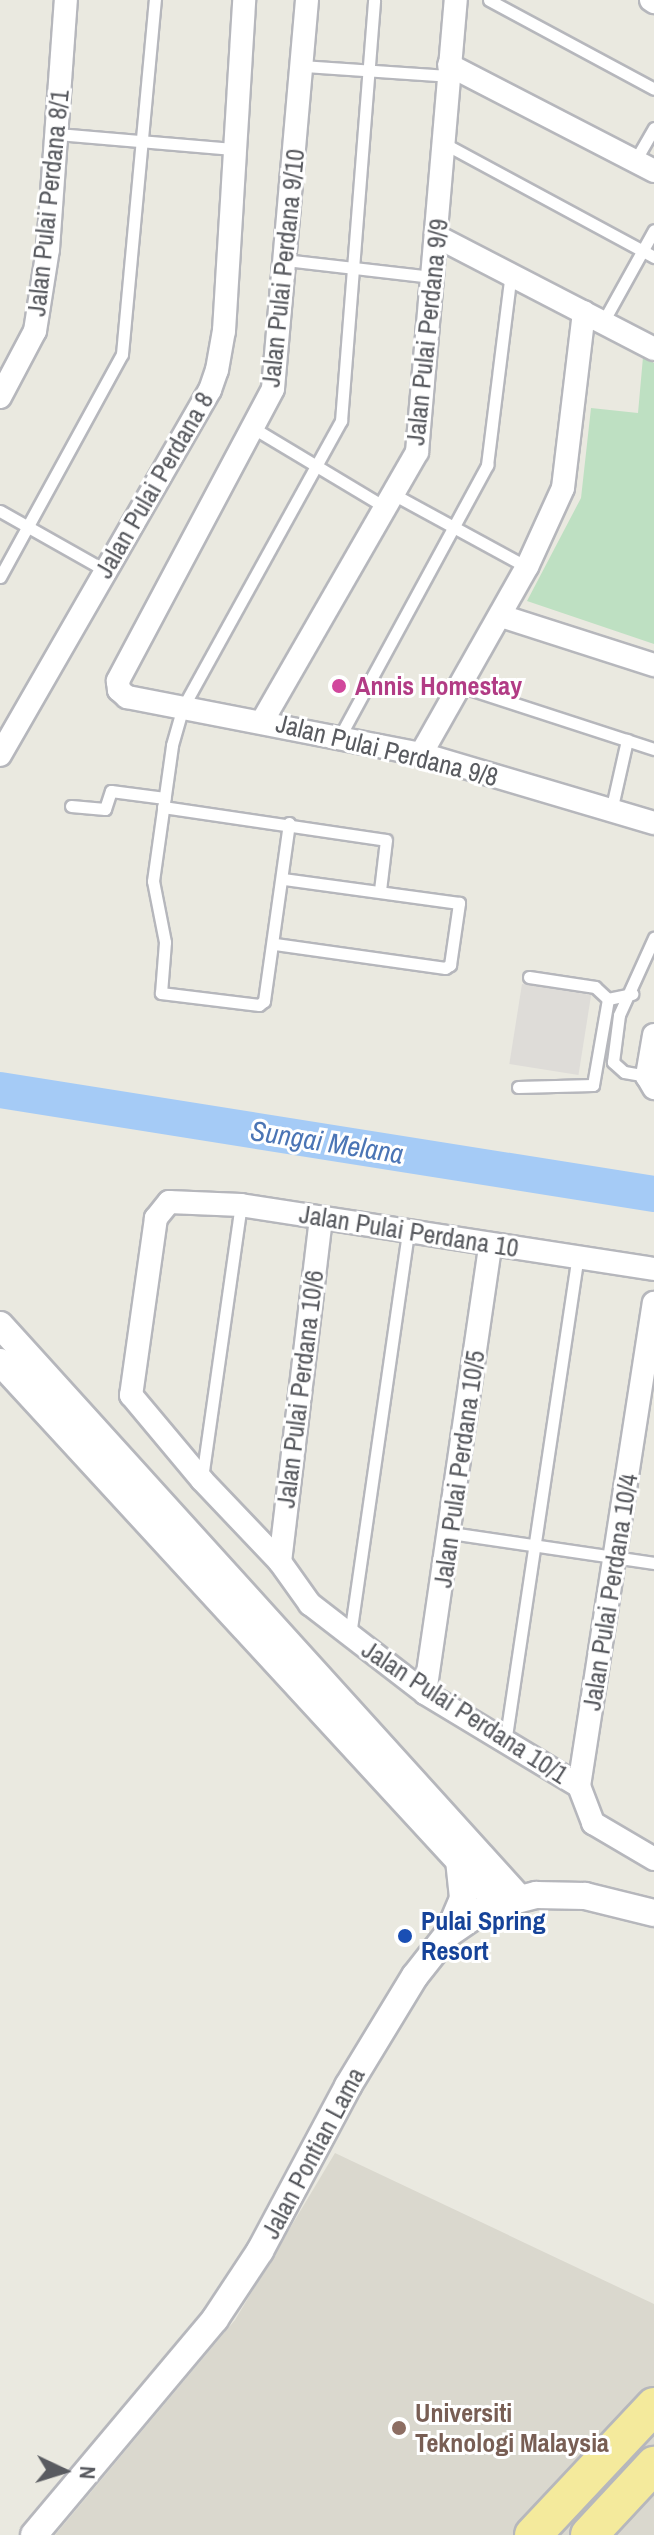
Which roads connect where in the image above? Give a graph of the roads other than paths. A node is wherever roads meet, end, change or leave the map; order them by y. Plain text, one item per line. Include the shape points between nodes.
1 (66, 0) edge
2 (155, 0) edge
3 (244, 0) edge
4 (307, 0) edge
5 (374, 0) edge
6 (456, 0) edge
7 (489, 0) edge
8 (303, 66) junction
9 (367, 70) junction
10 (450, 70) junction
11 (654, 89) edge
12 (654, 128) edge
13 (57, 134) junction
14 (141, 141) junction
15 (445, 144) junction
16 (233, 149) junction
17 (644, 166) edge
18 (654, 230) edge
19 (438, 237) junction
20 (642, 251) junction
21 (654, 257) edge
22 (285, 260) junction
23 (355, 268) junction
24 (511, 271) junction
25 (433, 277) junction
26 (593, 317) junction
27 (654, 349) edge
28 (0, 397) edge
29 (255, 429) junction
30 (317, 466) junction
31 (389, 500) junction
32 (0, 511) edge
33 (28, 527) junction
34 (453, 527) junction
35 (527, 567) junction
36 (106, 571) junction
37 (0, 577) edge
38 (501, 616) junction
39 (654, 665) edge
40 (460, 686) junction
41 (119, 690) joint
42 (183, 707) junction
43 (263, 720) junction
44 (339, 738) junction
45 (627, 740) junction
46 (654, 749) edge
47 (421, 754) junction
48 (0, 755) edge
49 (164, 803) junction
50 (71, 806) dead end
51 (611, 811) junction
52 (289, 823) junction
53 (654, 823) edge
54 (283, 879) junction
55 (380, 890) junction
56 (654, 936) edge
57 (275, 944) junction
58 (529, 977) dead end
59 (632, 994) junction
60 (608, 999) junction
61 (654, 1035) edge
62 (651, 1082) edge
63 (518, 1087) dead end
64 (163, 1205) joint
65 (241, 1205) junction
66 (321, 1217) junction
67 (408, 1231) junction
68 (490, 1245) junction
69 (578, 1256) junction
70 (654, 1269) edge
71 (654, 1303) edge
72 (0, 1325) edge
73 (0, 1362) edge
74 (202, 1480) junction
75 (451, 1533) junction
76 (533, 1546) junction
77 (617, 1558) junction
78 (280, 1562) junction
79 (654, 1563) edge
80 (350, 1637) junction
81 (425, 1693) junction
82 (505, 1744) junction
83 (579, 1786) junction
84 (654, 1859) edge
85 (459, 1862) junction
86 (488, 1863) junction
87 (585, 1896) junction
88 (509, 1901) junction
89 (654, 1913) edge
90 (448, 1934) junction
91 (654, 2406) edge
92 (654, 2465) edge
93 (34, 2535) edge
94 (533, 2535) edge
95 (589, 2535) edge

1 - 13 street, Jalan Pulai Perdana 8/1
2 - 14 lane
3 - 16 street, Jalan Pulai Perdana 8
4 - 8 street, Jalan Pulai Perdana 9/10
5 - 9 lane
6 - 10 street, Jalan Pulai Perdana 9/9
7 - 11 lane
8 - 9 lane
8 - 22 street, Jalan Pulai Perdana 9/10
9 - 10 lane
9 - 23 lane
10 - 15 street, Jalan Pulai Perdana 9/9
10 - 17 street
12 - 17 lane
13 - 14 lane
13 - 28 street, Jalan Pulai Perdana 8/1 via 35,331
14 - 16 lane
14 - 33 lane via 122,354
15 - 19 street, Jalan Pulai Perdana 9/9
15 - 20 lane
16 - 36 street, Jalan Pulai Perdana 8 via 224,331 217,370
18 - 20 lane
19 - 24 street
19 - 25 street, Jalan Pulai Perdana 9/9
20 - 21 lane
20 - 26 lane
22 - 23 lane
22 - 29 street, Jalan Pulai Perdana 9/10 via 273,389
23 - 25 lane
23 - 30 lane via 341,421
24 - 26 street
24 - 34 lane via 487,465
25 - 31 street, Jalan Pulai Perdana 9/9 via 417,452
26 - 27 street
26 - 35 street via 563,488
29 - 30 lane
29 - 41 street, Jalan Pulai Perdana 9/10 via 118,681
30 - 31 lane
30 - 42 lane
31 - 34 lane
31 - 43 street, Jalan Pulai Perdana 9/9
32 - 33 lane
33 - 36 lane
33 - 37 lane
34 - 35 lane
34 - 44 lane
35 - 38 street
36 - 48 street, Jalan Pulai Perdana 8
38 - 39 street
38 - 40 street
40 - 45 lane
40 - 47 street
41 - 42 street, Jalan Pulai Perdana 9/8 via 127,697
42 - 43 street, Jalan Pulai Perdana 9/8
42 - 49 lane
43 - 44 street, Jalan Pulai Perdana 9/8
44 - 47 street, Jalan Pulai Perdana 9/8
45 - 46 lane
45 - 51 lane
47 - 51 street, Jalan Pulai Perdana 9/8
49 - 50 lane via 111,791 105,809
49 - 52 lane
49 - 57 lane via 153,881 165,942 161,993 259,1005
51 - 53 street, Jalan Pulai Perdana 9/8
52 - 54 lane
52 - 55 lane via 386,840
54 - 55 lane
54 - 57 lane
55 - 57 lane via 459,903 450,965
56 - 59 lane
58 - 60 lane via 595,987
59 - 60 lane
59 - 62 lane via 619,1015 613,1062
60 - 63 lane via 593,1085
61 - 62 street
64 - 65 street, Jalan Pulai Perdana 10 via 180,1200
64 - 74 street, Jalan Pulai Perdana 10/1 via 156,1218 131,1395
65 - 66 street, Jalan Pulai Perdana 10
65 - 74 lane
66 - 67 street, Jalan Pulai Perdana 10
66 - 78 street, Jalan Pulai Perdana 10/6
67 - 68 street, Jalan Pulai Perdana 10
67 - 80 lane
68 - 69 street, Jalan Pulai Perdana 10
68 - 75 street, Jalan Pulai Perdana 10/5
69 - 70 street, Jalan Pulai Perdana 10
69 - 76 lane
71 - 77 street, Jalan Pulai Perdana 10/4
72 - 86 street
73 - 85 street
74 - 78 street, Jalan Pulai Perdana 10/1
75 - 76 lane
75 - 81 street, Jalan Pulai Perdana 10/5
76 - 77 lane
76 - 82 lane
77 - 79 lane
77 - 83 street, Jalan Pulai Perdana 10/4
78 - 80 street, Jalan Pulai Perdana 10/1 via 310,1604
80 - 81 street, Jalan Pulai Perdana 10/1
81 - 82 street, Jalan Pulai Perdana 10/1
82 - 83 street, Jalan Pulai Perdana 10/1
83 - 84 street, Jalan Pulai Perdana 10/1 via 593,1823
85 - 88 street
85 - 90 street via 463,1898
86 - 87 street via 541,1886
86 - 88 street
87 - 88 street
87 - 89 street
88 - 90 street, Jalan Pontian Lama
90 - 93 street, Jalan Pontian Lama via 415,1976 348,2086 260,2251 215,2319
91 - 94 highway
92 - 95 highway

